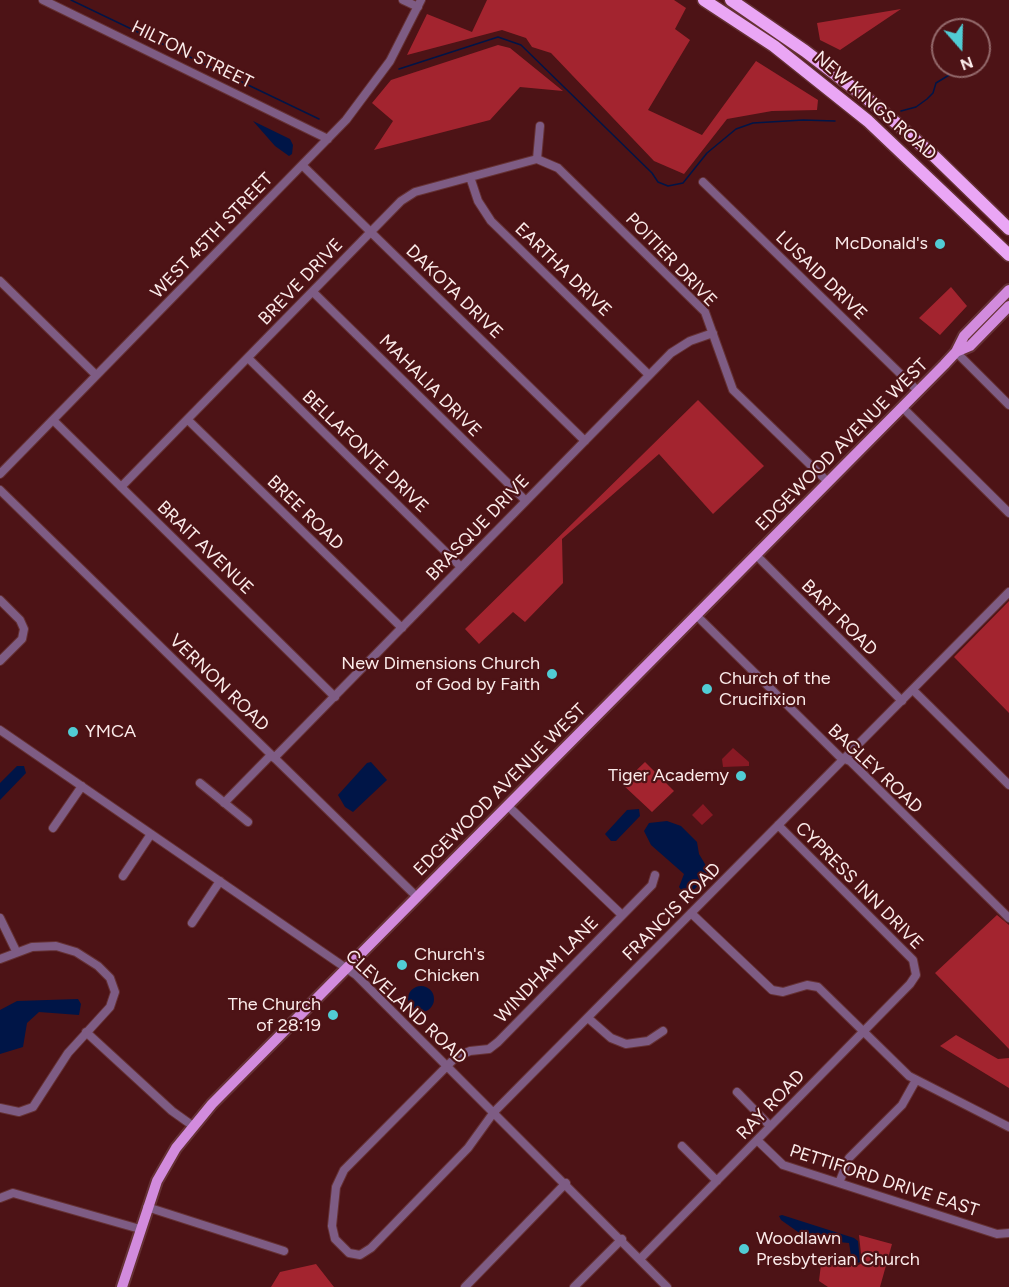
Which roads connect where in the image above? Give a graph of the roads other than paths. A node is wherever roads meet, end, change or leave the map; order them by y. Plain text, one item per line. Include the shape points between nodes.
1 (43, 0) edge
2 (402, 0) edge
3 (704, 0) edge
4 (732, 0) edge
5 (419, 4) edge
6 (783, 35) junction
7 (774, 46) junction
8 (540, 126) dead end
9 (328, 139) junction
10 (537, 159) junction
11 (302, 165) junction
12 (470, 177) junction
13 (703, 182) dead end
14 (1009, 229) edge
15 (370, 232) junction
16 (1009, 255) edge
17 (0, 281) edge
18 (1009, 290) edge
19 (313, 292) junction
20 (1009, 306) edge
21 (713, 333) junction
22 (957, 352) junction
23 (248, 358) junction
24 (96, 375) junction
25 (649, 375) junction
26 (918, 391) junction
27 (1009, 405) edge
28 (902, 407) junction
29 (53, 420) junction
30 (188, 420) junction
31 (585, 441) junction
32 (0, 474) edge
33 (828, 482) junction
34 (121, 487) junction
35 (0, 490) edge
36 (526, 501) junction
37 (1009, 513) edge
38 (756, 555) junction
39 (461, 567) junction
40 (1009, 592) edge
41 (0, 600) edge
42 (696, 615) junction
43 (402, 628) junction
44 (0, 662) edge
45 (913, 690) junction
46 (335, 697) junction
47 (902, 701) junction
48 (0, 730) edge
49 (272, 756) junction
50 (844, 759) junction
51 (200, 783) dead end
52 (1009, 785) edge
53 (82, 786) junction
54 (224, 802) junction
55 (508, 806) junction
56 (248, 822) dead end
57 (778, 825) junction
58 (53, 828) dead end
59 (151, 834) junction
60 (655, 875) dead end
61 (123, 876) dead end
62 (220, 881) junction
63 (417, 897) junction
64 (691, 913) junction
65 (622, 915) junction
66 (0, 918) edge
67 (1009, 918) edge
68 (192, 923) dead end
69 (16, 951) junction
70 (0, 959) edge
71 (347, 968) junction
72 (917, 970) joint
73 (588, 1018) junction
74 (663, 1031) dead end
75 (864, 1031) junction
76 (86, 1032) junction
77 (447, 1066) junction
78 (916, 1080) junction
79 (737, 1092) dead end
80 (0, 1108) edge
81 (494, 1112) junction
82 (193, 1126) junction
83 (770, 1126) junction
84 (1009, 1127) edge
85 (757, 1140) junction
86 (682, 1146) dead end
87 (717, 1181) junction
88 (566, 1183) junction
89 (839, 1183) junction
90 (0, 1198) edge
91 (147, 1207) junction
92 (140, 1228) junction
93 (1009, 1233) edge
94 (622, 1239) junction
95 (284, 1251) dead end
96 (360, 1255) joint
97 (641, 1258) junction
98 (122, 1287) edge
99 (465, 1287) edge
100 (574, 1287) edge
101 (667, 1287) edge

1 - 9 street, HILTON STREET
2 - 5 street
3 - 7 highway, NEW KINGS ROAD
4 - 6 highway, NEW KINGS ROAD
5 - 9 street, WEST 45TH STREET via 390,61 362,102
6 - 7 street
6 - 14 highway, NEW KINGS ROAD via 905,130
7 - 16 highway, NEW KINGS ROAD via 868,121
8 - 10 street
9 - 11 street, WEST 45TH STREET
10 - 12 street, BREVE DRIVE
10 - 21 street, POITIER DRIVE via 558,168 705,312
11 - 15 street, DAKOTA DRIVE
11 - 24 street, WEST 45TH STREET
12 - 15 street, BREVE DRIVE via 407,196
12 - 25 street, EARTHA DRIVE via 478,201 491,221
13 - 26 street, LUSAID DRIVE
15 - 19 street, BREVE DRIVE
15 - 31 street, DAKOTA DRIVE
17 - 24 street
18 - 22 main road, EDGEWOOD AVENUE WEST via 964,336
19 - 23 street, BREVE DRIVE
19 - 36 street, MAHALIA DRIVE
20 - 22 main road, EDGEWOOD AVENUE WEST via 970,346
21 - 25 street, BRASQUE DRIVE via 680,346
21 - 33 street, POITIER DRIVE via 733,390
22 - 26 main road, EDGEWOOD AVENUE WEST
22 - 27 street
23 - 30 street, BREVE DRIVE
23 - 39 street, BELLAFONTE DRIVE
24 - 29 street, WEST 45TH STREET
25 - 31 street, BRASQUE DRIVE
26 - 28 main road, EDGEWOOD AVENUE WEST
28 - 33 main road, EDGEWOOD AVENUE WEST
28 - 37 street
29 - 32 street, WEST 45TH STREET
29 - 34 street, BRAIT AVENUE
30 - 34 street, BREVE DRIVE
30 - 43 street, BREE ROAD
31 - 36 street, BRASQUE DRIVE
33 - 38 main road, EDGEWOOD AVENUE WEST
34 - 46 street, BRAIT AVENUE
35 - 49 street, VERNON ROAD
36 - 39 street, BRASQUE DRIVE
38 - 42 main road, EDGEWOOD AVENUE WEST
38 - 47 street, BART ROAD
39 - 43 street, BRASQUE DRIVE
40 - 45 street, FRANCIS ROAD
41 - 44 street via 24,629 22,639
42 - 50 street, BAGLEY ROAD
42 - 55 main road, EDGEWOOD AVENUE WEST
43 - 46 street, BRASQUE DRIVE
45 - 47 street, FRANCIS ROAD
45 - 52 street
46 - 49 street, BRASQUE DRIVE
47 - 50 street, FRANCIS ROAD
48 - 53 street, CLEVELAND ROAD
49 - 54 street, BRASQUE DRIVE
49 - 63 street, VERNON ROAD
50 - 57 street, FRANCIS ROAD
50 - 67 street, BAGLEY ROAD
51 - 54 street
53 - 58 street
53 - 59 street, CLEVELAND ROAD
54 - 56 street
55 - 63 main road, EDGEWOOD AVENUE WEST
55 - 65 street
57 - 64 street, FRANCIS ROAD
57 - 72 street, CYPRESS INN DRIVE via 913,960
59 - 61 street
59 - 62 street, CLEVELAND ROAD
60 - 65 street, WINDHAM LANE via 652,885
62 - 68 street
62 - 71 street, CLEVELAND ROAD
63 - 71 main road, EDGEWOOD AVENUE WEST
64 - 73 street, FRANCIS ROAD
64 - 75 street via 771,990 818,987
65 - 77 street, WINDHAM LANE via 498,1042 489,1049 461,1054
66 - 69 street
69 - 70 street
69 - 76 street via 56,946 76,952 110,978 115,992 110,1007
71 - 77 street, CLEVELAND ROAD
71 - 82 main road, EDGEWOOD AVENUE WEST
72 - 75 street, RAY ROAD via 910,984
73 - 74 street via 611,1038 626,1044 648,1041
73 - 81 street, FRANCIS ROAD
75 - 78 street
75 - 83 street, RAY ROAD
76 - 80 street via 33,1107 19,1112
76 - 82 street
77 - 81 street, CLEVELAND ROAD
77 - 96 street, WINDHAM LANE via 340,1178 334,1197 333,1233 349,1253
78 - 84 street
78 - 89 street via 902,1105 849,1158
79 - 83 street
81 - 88 street, CLEVELAND ROAD
81 - 96 street, FRANCIS ROAD via 468,1148
82 - 91 main road, EDGEWOOD AVENUE WEST via 169,1159
83 - 85 street, RAY ROAD
85 - 87 street, RAY ROAD
85 - 89 street, PETTIFORD DRIVE EAST via 783,1166
86 - 87 street
87 - 97 street, RAY ROAD
88 - 94 street, CLEVELAND ROAD
88 - 99 street
89 - 93 street, PETTIFORD DRIVE EAST via 997,1234
90 - 92 street via 13,1193
91 - 92 main road, EDGEWOOD AVENUE WEST
91 - 95 street
92 - 98 main road, EDGEWOOD AVENUE WEST
94 - 97 street, CLEVELAND ROAD
94 - 100 street
97 - 101 street, CLEVELAND ROAD

